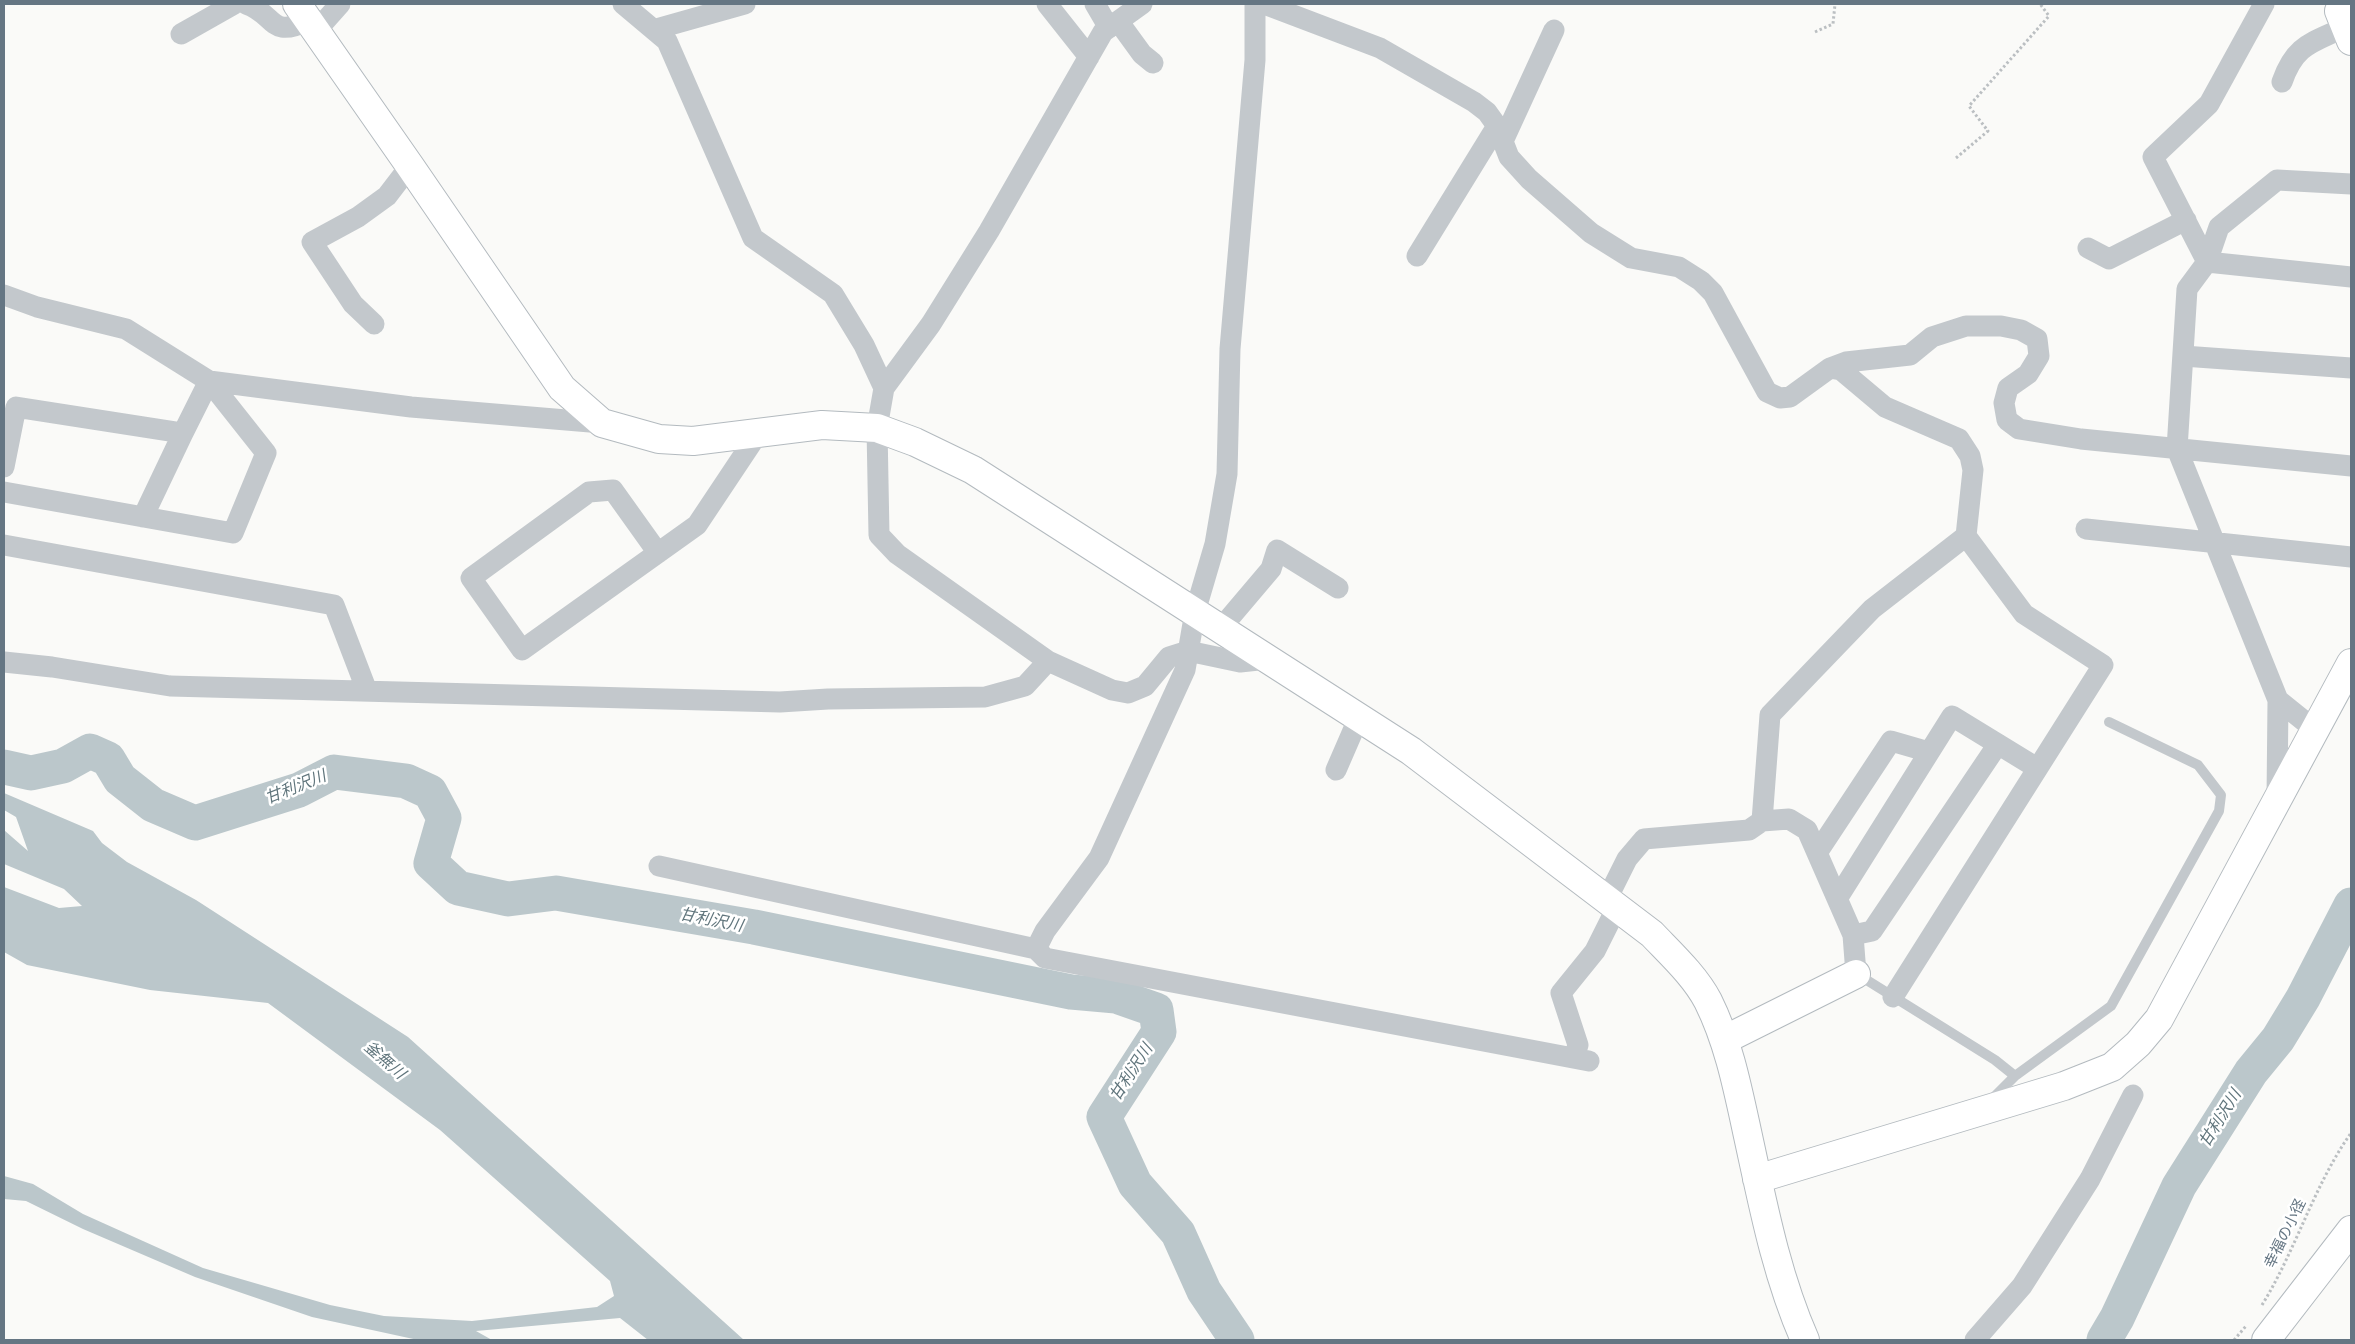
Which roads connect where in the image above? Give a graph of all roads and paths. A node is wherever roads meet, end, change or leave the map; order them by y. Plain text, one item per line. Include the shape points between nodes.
1 (234, 4) edge
2 (246, 4) edge
3 (340, 4) edge
4 (623, 4) edge
5 (745, 4) edge
6 (1047, 4) edge
7 (1095, 4) edge
8 (1142, 4) edge
9 (1255, 4) edge
10 (1264, 4) edge
11 (1835, 4) edge
12 (2040, 4) edge
13 (2264, 4) edge
14 (307, 18) edge
15 (2343, 20) edge
16 (1113, 24) junction
17 (656, 29) junction
18 (1554, 30) dead end
19 (1815, 32) dead end
20 (181, 34) dead end
21 (1089, 57) junction
22 (1152, 63) dead end
23 (2282, 82) dead end
24 (1500, 133) junction
25 (1956, 158) dead end
26 (410, 166) junction
27 (2351, 184) edge
28 (2186, 220) junction
29 (2088, 248) dead end
30 (1416, 256) dead end
31 (2207, 262) junction
32 (2351, 277) edge
33 (4, 295) edge
34 (374, 324) dead end
35 (2183, 356) junction
36 (1830, 368) junction
37 (2351, 368) edge
38 (209, 380) junction
39 (884, 388) junction
40 (602, 423) junction
41 (877, 428) junction
42 (759, 432) junction
43 (184, 433) junction
44 (2177, 449) junction
45 (2351, 466) edge
46 (4, 467) edge
47 (4, 492) edge
48 (144, 517) junction
49 (2086, 529) dead end
50 (1966, 536) junction
51 (2215, 543) junction
52 (4, 545) edge
53 (658, 553) junction
54 (2351, 557) edge
55 (1338, 588) dead end
56 (1195, 612) junction
57 (1221, 628) junction
58 (1188, 651) junction
59 (1268, 659) junction
60 (1048, 660) junction
61 (4, 662) edge
62 (2351, 662) edge
63 (367, 690) junction
64 (2278, 700) junction
65 (1360, 717) junction
66 (2109, 722) dead end
67 (2314, 729) junction
68 (1998, 744) junction
69 (1929, 752) junction
70 (2038, 768) junction
71 (1336, 770) dead end
72 (2277, 800) junction
73 (1762, 822) junction
74 (1817, 853) junction
75 (659, 866) dead end
76 (1837, 899) junction
77 (1612, 903) junction
78 (1853, 935) junction
79 (1036, 949) junction
80 (1856, 974) junction
81 (1893, 997) junction
82 (1724, 1040) junction
83 (2015, 1076) junction
84 (2133, 1095) dead end
85 (1977, 1114) junction
86 (2351, 1133) edge
87 (1757, 1179) junction
88 (2351, 1230) edge
89 (2258, 1310) dead end
90 (2257, 1332) edge
91 (1805, 1340) edge
92 (1975, 1340) edge
93 (2234, 1340) edge

1 - 20 street
2 - 14 street via 278,27 292,29
3 - 14 street
4 - 17 street
5 - 17 street
6 - 21 street
7 - 16 street
8 - 16 street
9 - 56 street via 1255,60 1230,349 1227,474 1215,544
10 - 24 street via 1380,48 1474,102 1487,112
11 - 19 path via 1833,24
12 - 25 path via 2049,16 1969,106 1988,131
13 - 28 street via 2209,104 2153,157
14 - 26 street
15 - 23 street via 2301,48 2288,63
16 - 21 street via 1103,32
16 - 22 street
17 - 39 street via 667,41 681,69 753,238 833,294 864,345
18 - 24 street
21 - 39 street via 989,231 930,324
24 - 30 street
24 - 36 street via 1509,157 1529,179 1591,233 1631,258 1679,267 1702,282 1713,293 1768,392 1780,398 1790,398
26 - 34 street via 388,196 312,242 353,304
26 - 40 street via 562,388
27 - 31 street via 2277,180 2219,227
28 - 29 street via 2109,259
28 - 31 street
31 - 32 street
31 - 35 street via 2187,289
33 - 38 street via 126,329
35 - 37 street
35 - 44 street
36 - 44 street via 1846,362 1910,356 1932,338 1966,326 2001,326 2021,330 2037,339 2039,356 2028,374 2008,388 2004,403 2007,420 2019,429
36 - 50 street via 1841,370 1885,407 1959,439 1970,456 1973,470
38 - 40 street via 411,407
38 - 43 street
38 - 48 street via 266,453 233,533
39 - 41 street
40 - 42 street via 668,439 693,440
41 - 42 street via 822,425
41 - 56 street via 973,470
41 - 60 street via 879,535 897,554
42 - 53 street via 697,525
43 - 46 street via 16,407
43 - 48 street
44 - 45 street
44 - 51 street
47 - 48 street
49 - 51 street
50 - 70 street via 2024,614 2103,665
50 - 73 street via 1872,609 1770,715
51 - 54 street
51 - 64 street
52 - 63 street via 334,605
53 - 53 street via 522,650 470,578 589,492 613,490
55 - 57 street via 1277,550 1271,569
56 - 57 street
56 - 58 street
57 - 59 street
58 - 59 street via 1240,662
58 - 60 street via 1169,657 1145,686 1128,693 1112,690
58 - 79 street via 1184,670 1099,858 1045,931
59 - 65 street
60 - 63 street via 1024,686 985,697 780,702
61 - 63 street via 170,686
62 - 67 street
64 - 67 street
64 - 72 street
65 - 71 street
65 - 77 street via 1411,751
66 - 83 lane via 2198,765 2221,795 2219,810 2111,1006
67 - 72 street
68 - 69 street via 1952,716
68 - 70 street
68 - 78 street via 1872,931
69 - 74 street via 1891,742
69 - 76 street
70 - 81 street
72 - 85 street via 2159,1019 2138,1044 2112,1067 2088,1078
73 - 74 street via 1789,818 1806,830
73 - 77 street via 1749,830 1644,840 1627,859
74 - 76 street
75 - 79 street
76 - 78 street
77 - 79 street via 1595,950 1562,993 1581,1060 1045,958
77 - 82 street via 1652,934 1683,967 1707,1000
78 - 80 street
80 - 81 lane
80 - 82 street
81 - 83 lane via 1995,1060
82 - 87 street via 1735,1075
83 - 85 lane
84 - 92 street via 2090,1180 2022,1286
85 - 87 street
86 - 89 path, 幸福の小径 via 2285,1264
87 - 91 street via 1774,1254
88 - 90 street
90 - 93 path

